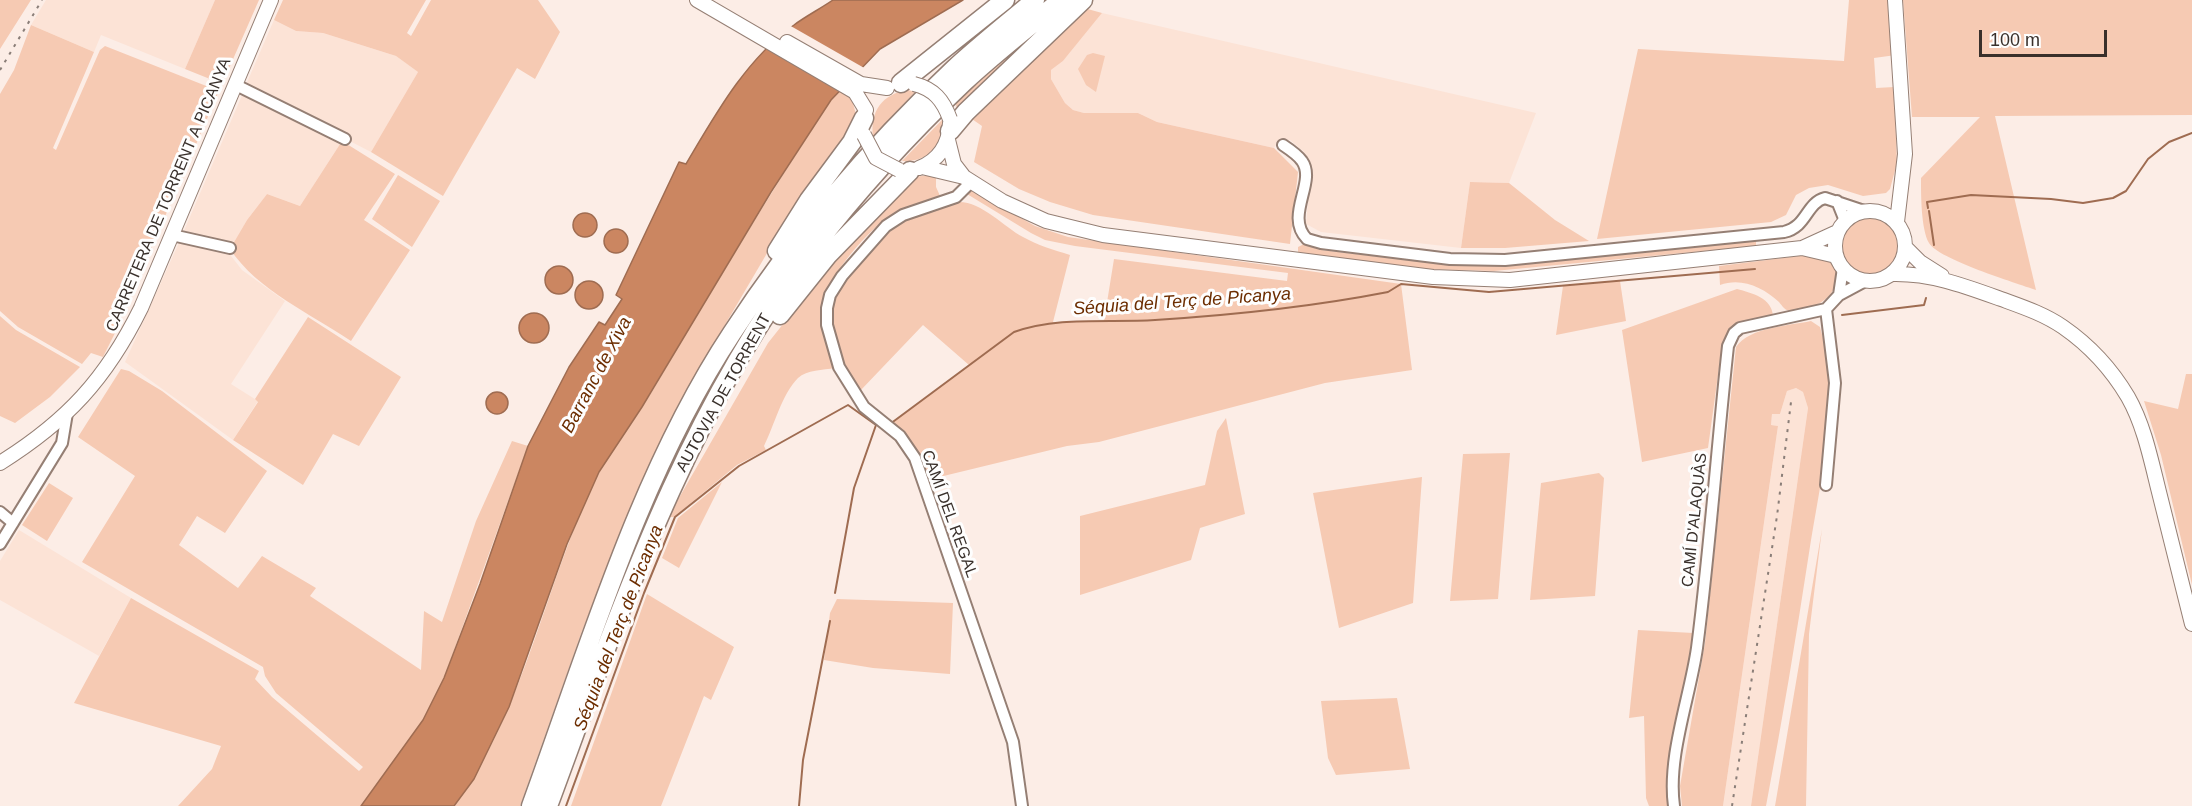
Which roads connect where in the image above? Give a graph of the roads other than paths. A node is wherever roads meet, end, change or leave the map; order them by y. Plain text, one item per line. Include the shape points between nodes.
1 (272, 0) edge
2 (697, 0) edge
3 (716, 0) edge
4 (1005, 0) edge
5 (1035, 0) edge
6 (1061, 0) edge
7 (1083, 0) edge
8 (1895, 0) edge
9 (754, 28) junction
10 (236, 85) junction
11 (901, 85) junction
12 (858, 88) junction
13 (865, 121) junction
14 (949, 130) junction
15 (345, 139) dead end
16 (1283, 145) dead end
17 (910, 169) junction
18 (1903, 175) junction
19 (968, 180) junction
20 (1837, 201) junction
21 (1870, 211) junction
22 (1897, 222) junction
23 (1841, 226) junction
24 (172, 235) junction
25 (230, 248) dead end
26 (1802, 248) junction
27 (1906, 248) junction
28 (1839, 262) junction
29 (1892, 274) junction
30 (1949, 280) junction
31 (1865, 281) junction
32 (1839, 295) junction
33 (1826, 309) junction
34 (731, 334) junction
35 (728, 379) junction
36 (68, 414) junction
37 (0, 463) edge
38 (1826, 485) dead end
39 (0, 512) edge
40 (13, 523) junction
41 (0, 544) edge
42 (2192, 624) edge
43 (531, 806) edge
44 (548, 806) edge
45 (1022, 806) edge
46 (1674, 806) edge

1 - 10 main road, CARRETERA DE TORRENT A PICANYA
2 - 9 main road
3 - 9 main road
4 - 11 highway
5 - 34 highway, AUTOVIA DE TORRENT via 955,68 849,178 795,244
6 - 35 highway, AUTOVIA DE TORRENT via 966,81 863,187 809,253
7 - 14 highway
8 - 18 main road via 1904,116
9 - 12 main road
10 - 15 street
10 - 24 main road, CARRETERA DE TORRENT A PICANYA
11 - 12 main road
11 - 13 main road via 878,94
11 - 14 main road, bridge via 935,93 944,105
12 - 13 main road
13 - 17 main road, bridge via 876,158
13 - 34 highway via 791,229 740,312
14 - 17 main road via 938,157
14 - 19 main road via 954,164
16 - 20 street via 1302,161 1305,172 1298,224 1307,239 1450,259 1505,260 1784,232 1797,227 1820,200
17 - 19 main road
17 - 35 highway via 828,255
18 - 21 main road via 1893,197
18 - 22 main road
19 - 26 main road via 1046,221 1103,236 1433,278 1510,280
19 - 45 street, CAMÍ DEL REGAL via 950,200 903,214 876,236 830,296 827,325 839,367 864,407 900,436 915,458 1013,742
20 - 21 street
20 - 23 street
21 - 22 main road
21 - 23 main road
22 - 27 main road
23 - 26 main road
23 - 28 main road
24 - 25 street
24 - 36 main road, CARRETERA DE TORRENT A PICANYA via 123,344
26 - 28 main road
27 - 29 main road
27 - 30 main road
28 - 31 main road via 1853,277
28 - 32 street
29 - 30 main road
29 - 31 main road
30 - 42 main road via 2041,314 2063,327 2106,366 2128,397 2150,458
31 - 32 street
32 - 33 street
33 - 38 street via 1835,383
33 - 46 street, CAMÍ D'ALAQUÀS via 1748,325 1730,340 1697,649 1676,758
34 - 43 highway, AUTOVIA DE TORRENT via 694,400 642,509
35 - 44 highway, AUTOVIA DE TORRENT via 680,469 641,555
36 - 37 main road, CARRETERA DE TORRENT A PICANYA
36 - 40 street via 62,443
39 - 40 street
40 - 41 street

